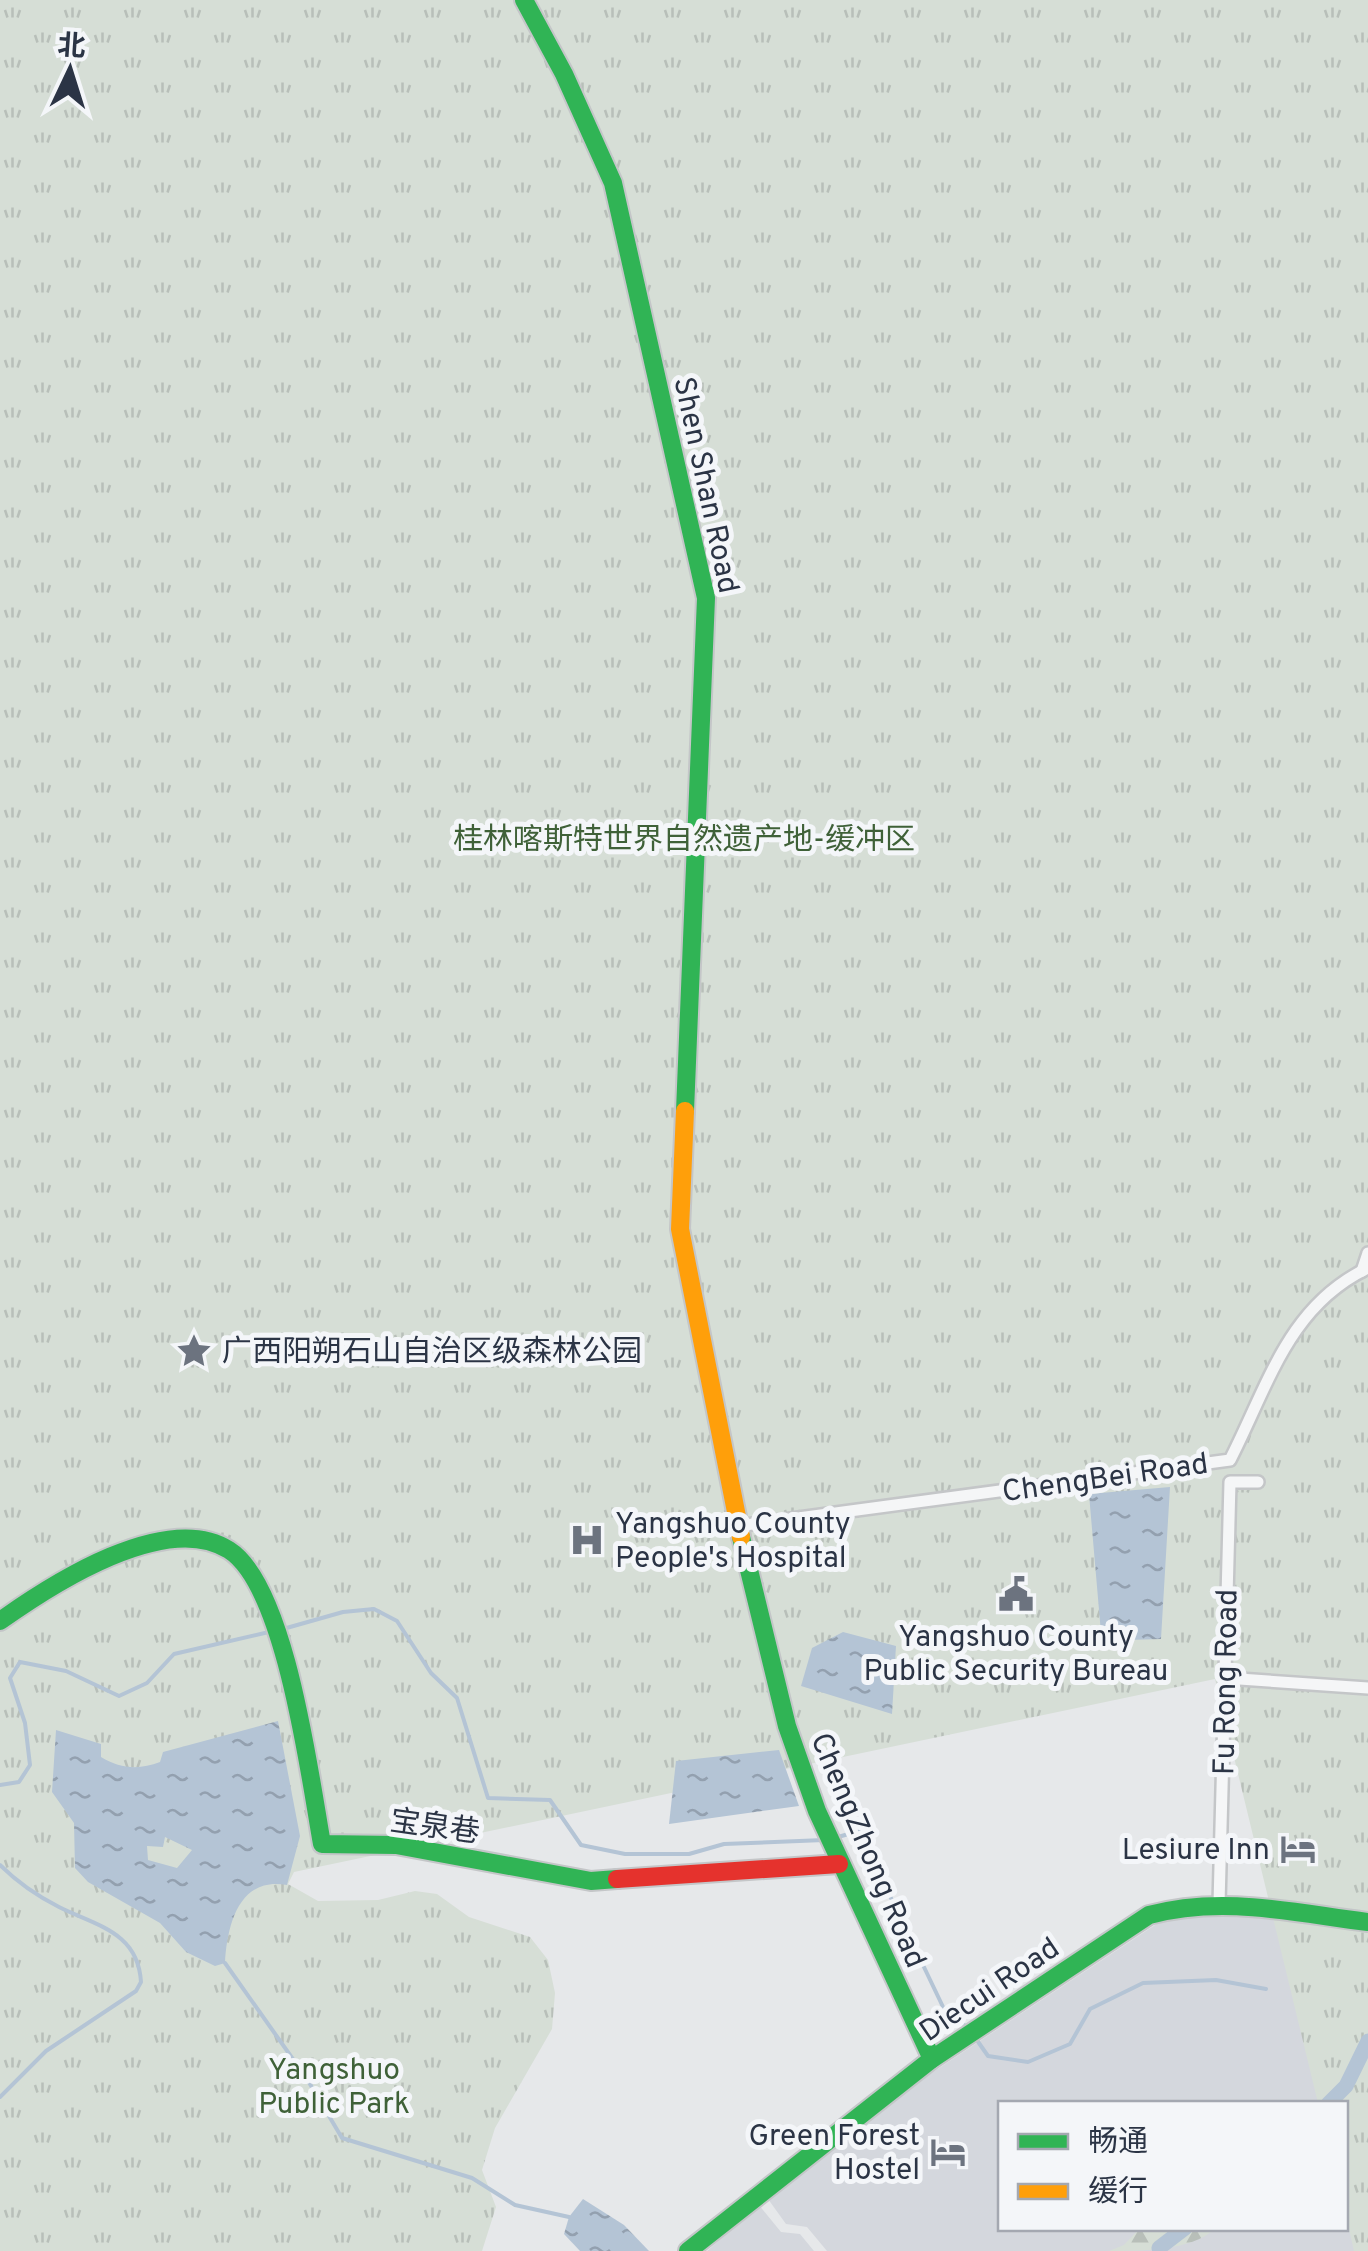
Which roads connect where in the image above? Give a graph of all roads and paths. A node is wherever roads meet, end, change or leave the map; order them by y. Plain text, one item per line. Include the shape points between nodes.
1 (524, 0) edge
2 (684, 1127) joint
3 (1368, 1253) edge
4 (1365, 1269) edge
5 (1230, 1460) junction
6 (1230, 1482) junction
7 (1258, 1482) dead end
8 (738, 1526) junction
9 (0, 1621) edge
10 (1225, 1678) junction
11 (1368, 1688) edge
12 (836, 1858) junction
13 (1219, 1904) junction
14 (1368, 1921) edge
15 (932, 2059) junction
16 (688, 2251) edge

1 - 2 street, Shen Shan Road via 613,183 706,598
2 - 8 street, ChengZhong Road via 680,1229
3 - 4 street
4 - 5 street, ChengBei Road via 1321,1296 1292,1329
5 - 6 street, Fu Rong Road
5 - 8 street, ChengBei Road
6 - 7 street
6 - 10 street, Fu Rong Road
6 - 13 street
8 - 12 street, ChengZhong Road via 787,1726
9 - 12 street, 宝泉巷 via 60,1582 156,1539 192,1538 238,1556 266,1596 322,1844 396,1845 591,1881
10 - 11 street
10 - 13 street, Fu Rong Road
12 - 15 street, ChengZhong Road
13 - 14 street, Diecui Road
13 - 15 street, Diecui Road via 1182,1903 1148,1916
15 - 16 street, Diecui Road

